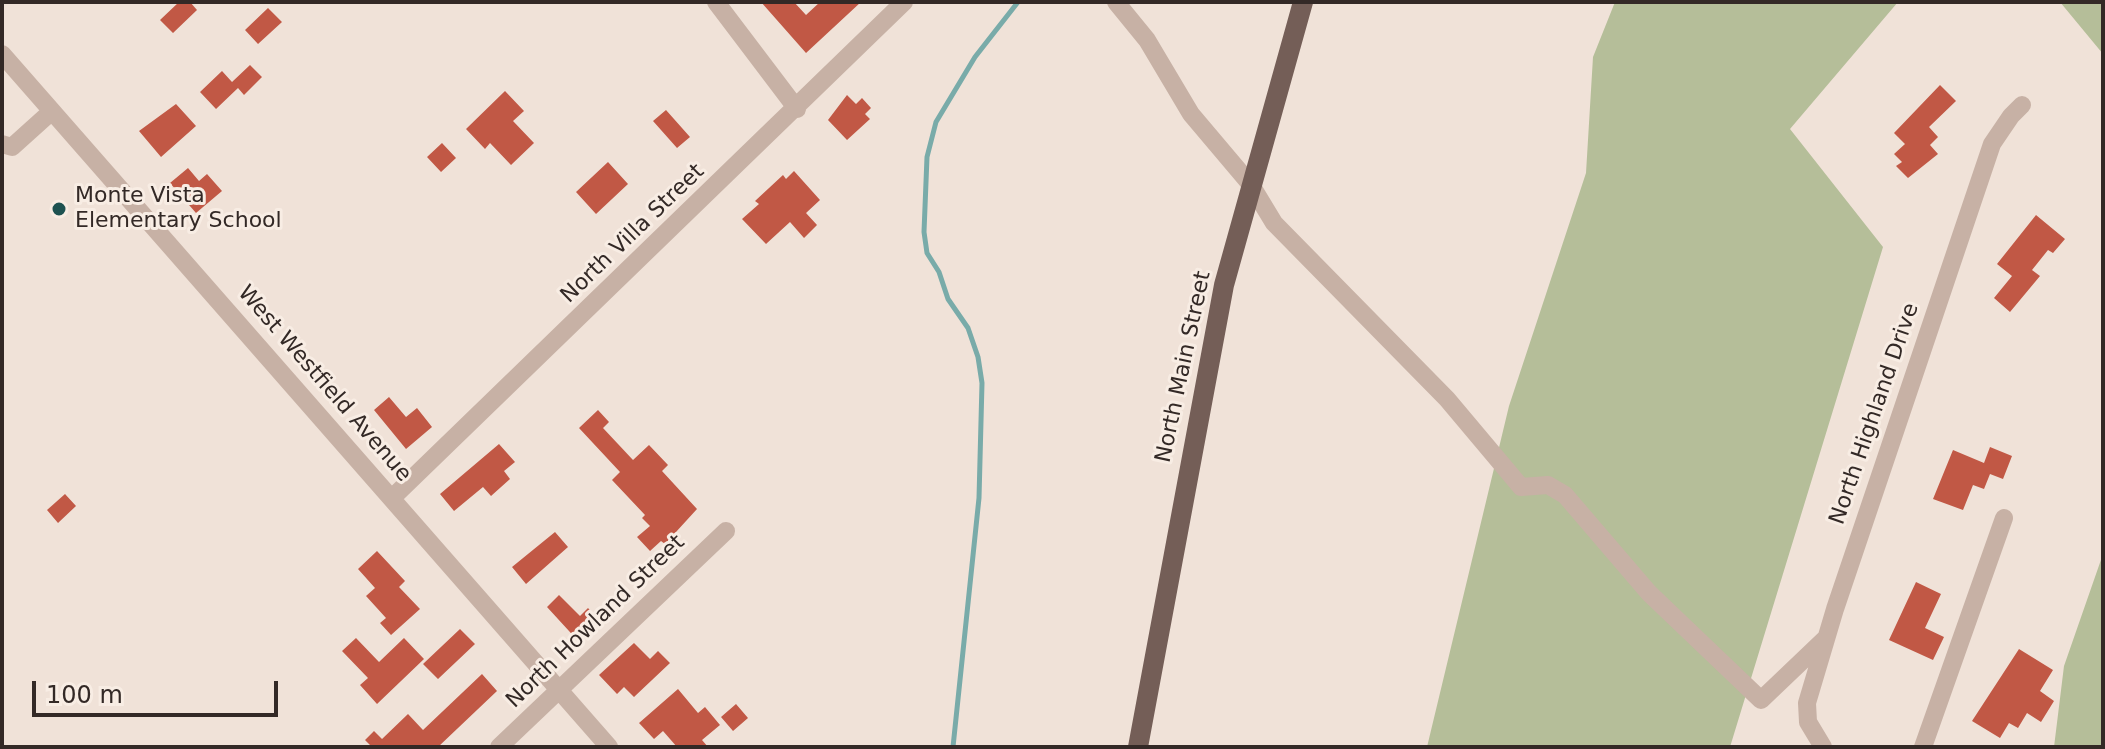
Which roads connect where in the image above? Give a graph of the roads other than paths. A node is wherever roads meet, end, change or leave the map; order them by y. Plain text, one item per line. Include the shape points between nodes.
1 (716, 2) edge
2 (904, 2) edge
3 (1116, 2) edge
4 (1303, 2) edge
5 (2, 54) edge
6 (2022, 105) dead end
7 (797, 109) junction
8 (52, 111) junction
9 (2, 144) edge
10 (1251, 185) junction
11 (392, 498) junction
12 (2004, 518) dead end
13 (726, 531) dead end
14 (1826, 638) junction
15 (559, 690) junction
16 (499, 747) edge
17 (609, 747) edge
18 (1138, 747) edge
19 (1823, 747) edge
20 (1923, 747) edge

1 - 7 street
2 - 7 street, North Villa Street
3 - 10 street via 1147,40 1191,114
4 - 10 main road, North Main Street
5 - 8 street, West Westfield Avenue
6 - 14 street, North Highland Drive via 1992,144
7 - 11 street, North Villa Street
8 - 9 street via 12,147
8 - 11 street, West Westfield Avenue
10 - 14 street via 1274,223 1447,399 1521,487 1548,485 1565,495 1649,593 1761,700
10 - 18 main road, North Main Street via 1215,329
11 - 15 street, West Westfield Avenue
12 - 20 street
13 - 15 street, North Howland Street
14 - 19 street, North Highland Drive via 1807,713
15 - 16 street, North Howland Street
15 - 17 street, West Westfield Avenue

